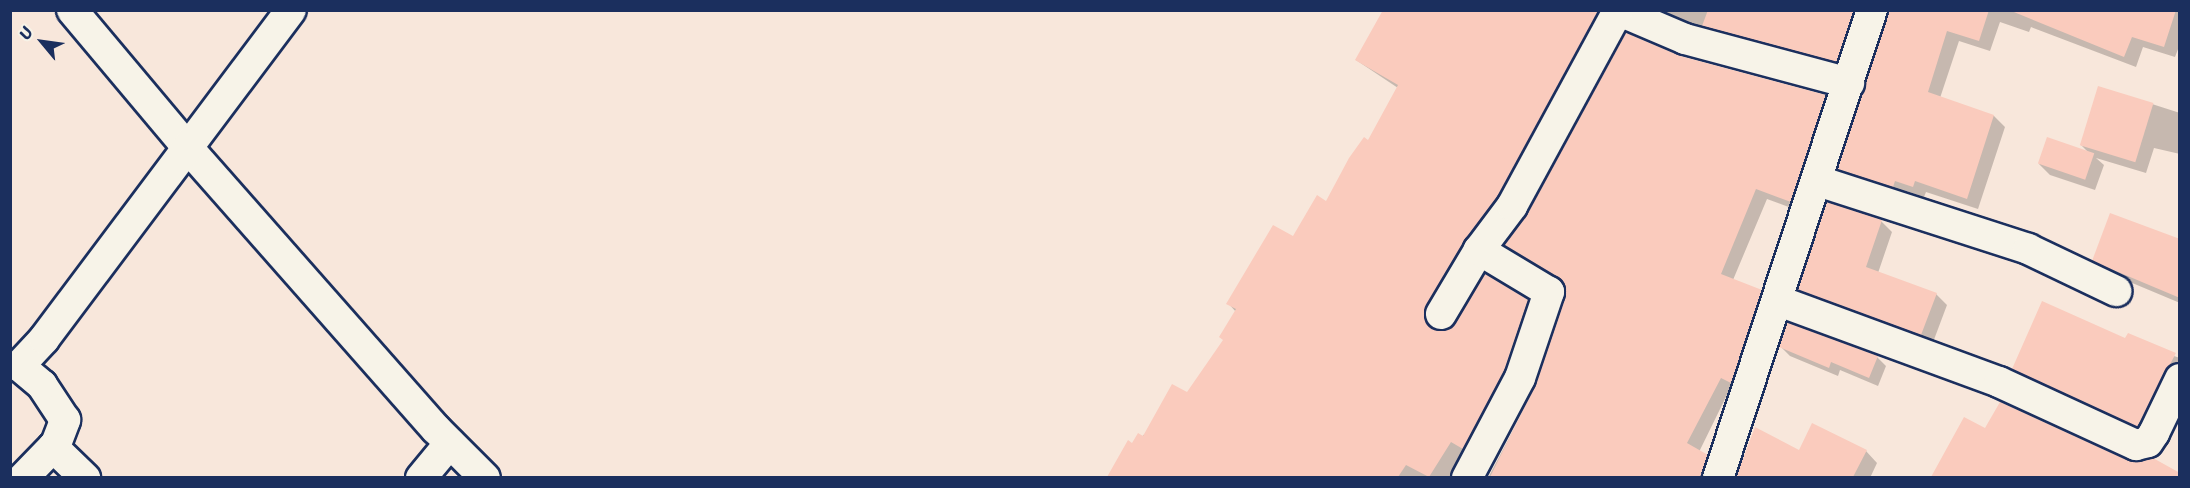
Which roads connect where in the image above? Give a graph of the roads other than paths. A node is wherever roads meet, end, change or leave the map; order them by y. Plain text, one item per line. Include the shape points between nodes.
1 (72, 10) edge
2 (291, 10) edge
3 (1872, 10) edge
4 (1617, 11) edge
5 (1849, 83) junction
6 (188, 148) junction
7 (1818, 181) junction
8 (1479, 250) junction
9 (2116, 291) dead end
10 (1779, 302) junction
11 (1441, 314) dead end
12 (15, 360) edge
13 (2180, 379) edge
14 (450, 443) junction
15 (53, 447) junction
16 (23, 477) edge
17 (85, 477) edge
18 (421, 477) edge
19 (485, 477) edge
20 (1467, 477) edge
21 (1718, 477) edge

1 - 6 street
2 - 6 street
3 - 5 street
4 - 5 street via 1685,39
4 - 8 street via 1512,206
5 - 7 street
6 - 12 street via 44,339
6 - 14 street
7 - 9 street via 2028,249
7 - 10 street
8 - 11 street
8 - 20 street via 1549,292 1520,378
10 - 13 street via 2000,382 2136,445 2148,442 2154,433
10 - 21 street
12 - 15 street via 42,385 65,420
14 - 18 street
14 - 19 street
15 - 16 street
15 - 17 street

